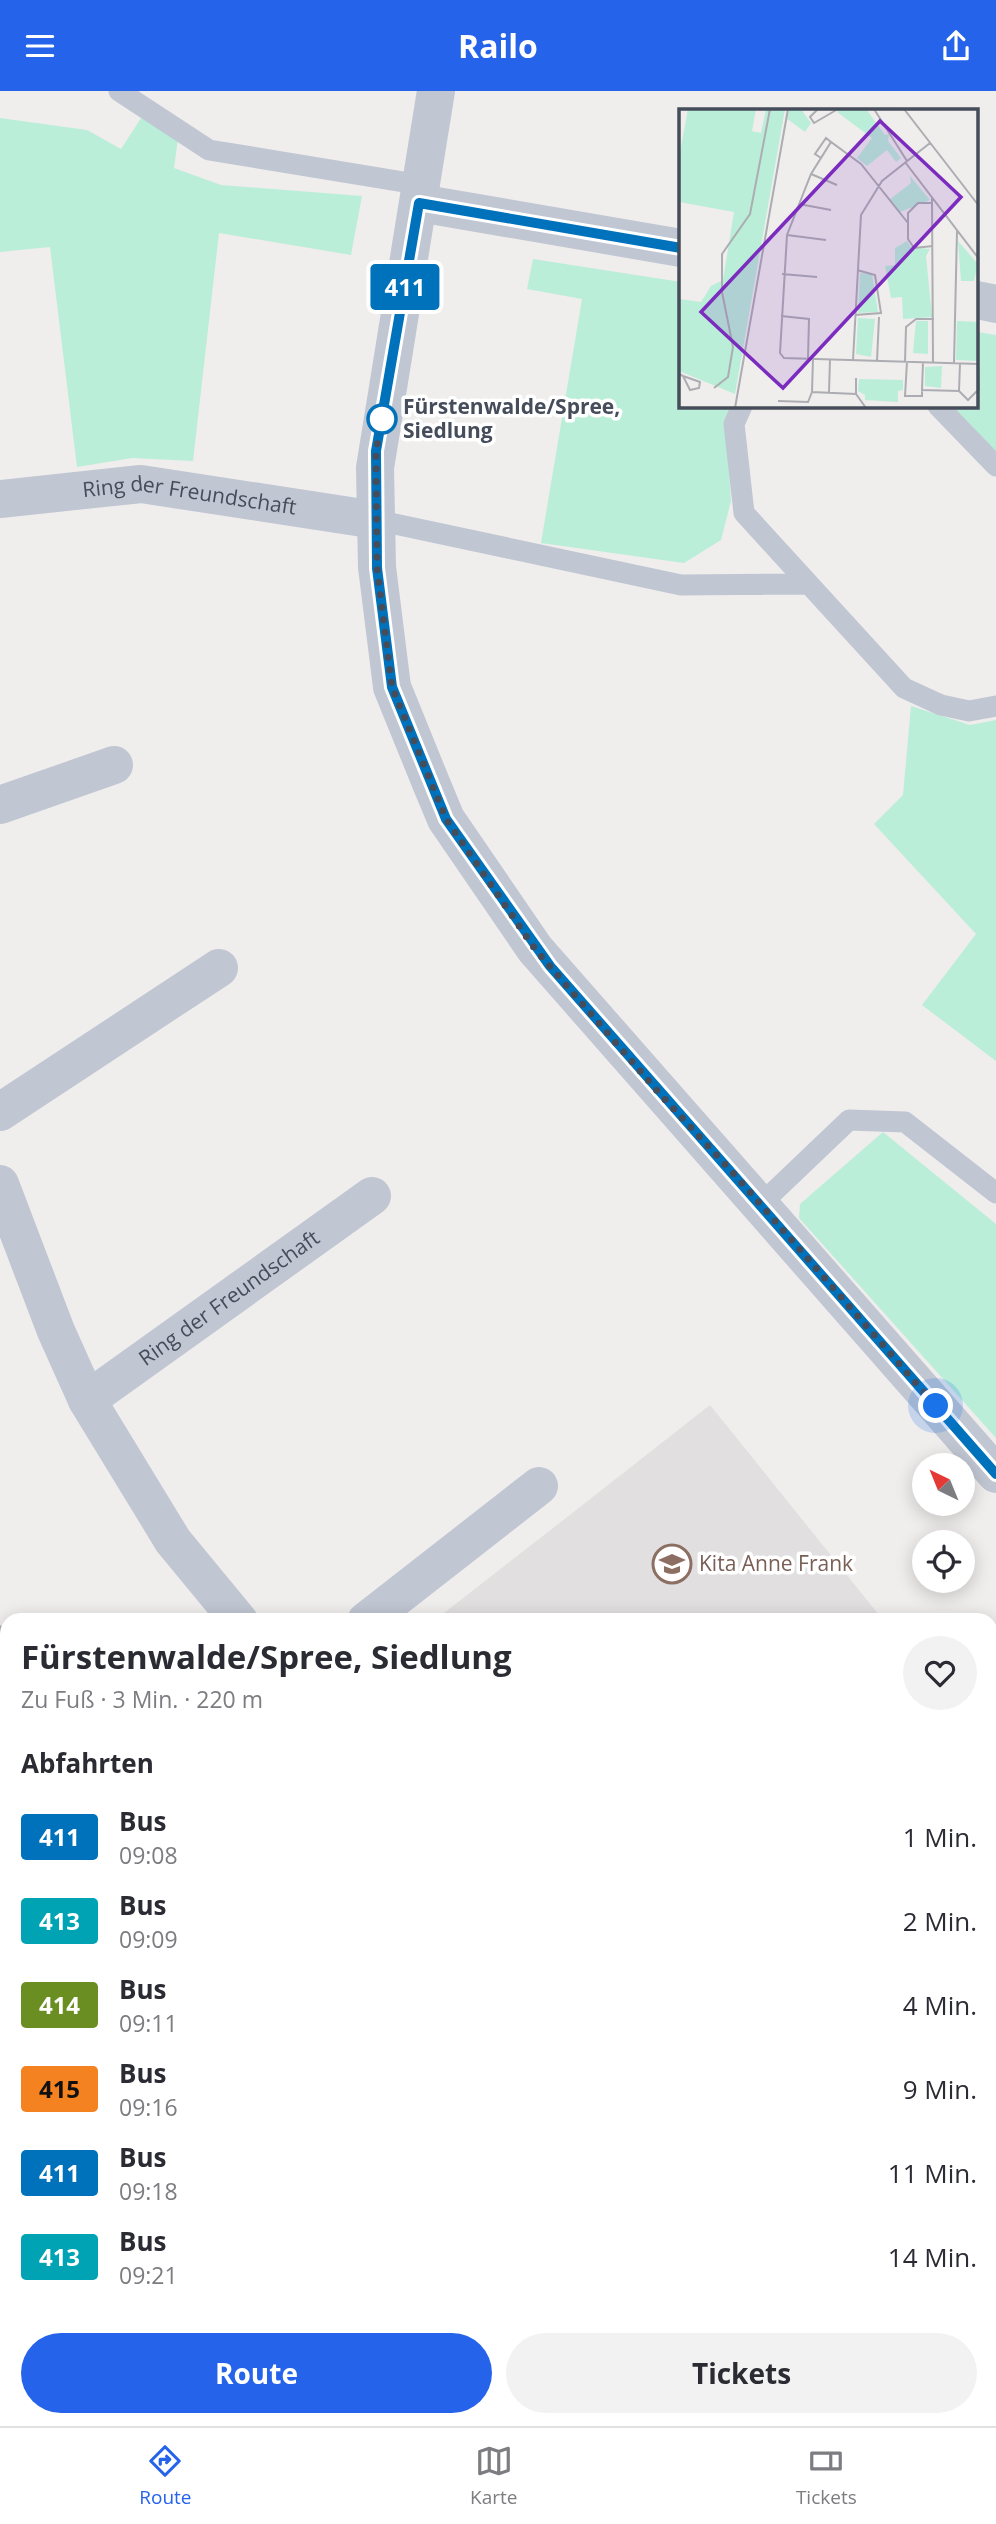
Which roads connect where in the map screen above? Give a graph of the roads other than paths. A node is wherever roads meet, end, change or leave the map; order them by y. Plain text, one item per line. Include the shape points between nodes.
1 (118, 91) edge
2 (436, 91) edge
3 (420, 194) junction
4 (679, 248) edge
5 (978, 300) edge
6 (996, 304) edge
7 (741, 408) edge
8 (940, 408) edge
9 (996, 466) edge
10 (0, 499) edge
11 (376, 520) junction
12 (808, 584) junction
13 (996, 706) edge
14 (114, 765) dead end
15 (0, 805) edge
16 (219, 968) dead end
17 (0, 1112) edge
18 (0, 1184) edge
19 (996, 1193) edge
20 (372, 1196) dead end
21 (761, 1204) junction
22 (87, 1400) junction
23 (996, 1474) edge
24 (539, 1486) dead end
25 (232, 1613) edge
26 (376, 1613) edge

1 - 3 lane via 209,150
2 - 3 street
3 - 4 street
3 - 11 street via 376,451
5 - 6 street
7 - 12 lane via 734,424 744,513
8 - 9 lane
10 - 11 street, Ring der Freundschaft via 141,484
11 - 12 lane via 681,585
11 - 21 street via 377,568 392,687 446,819 535,949
12 - 13 lane via 904,688 969,711
14 - 15 street
16 - 17 street
18 - 22 street
19 - 21 lane via 905,1122 849,1119
20 - 22 street, Ring der Freundschaft
21 - 23 street
22 - 25 street via 173,1541
24 - 26 street

